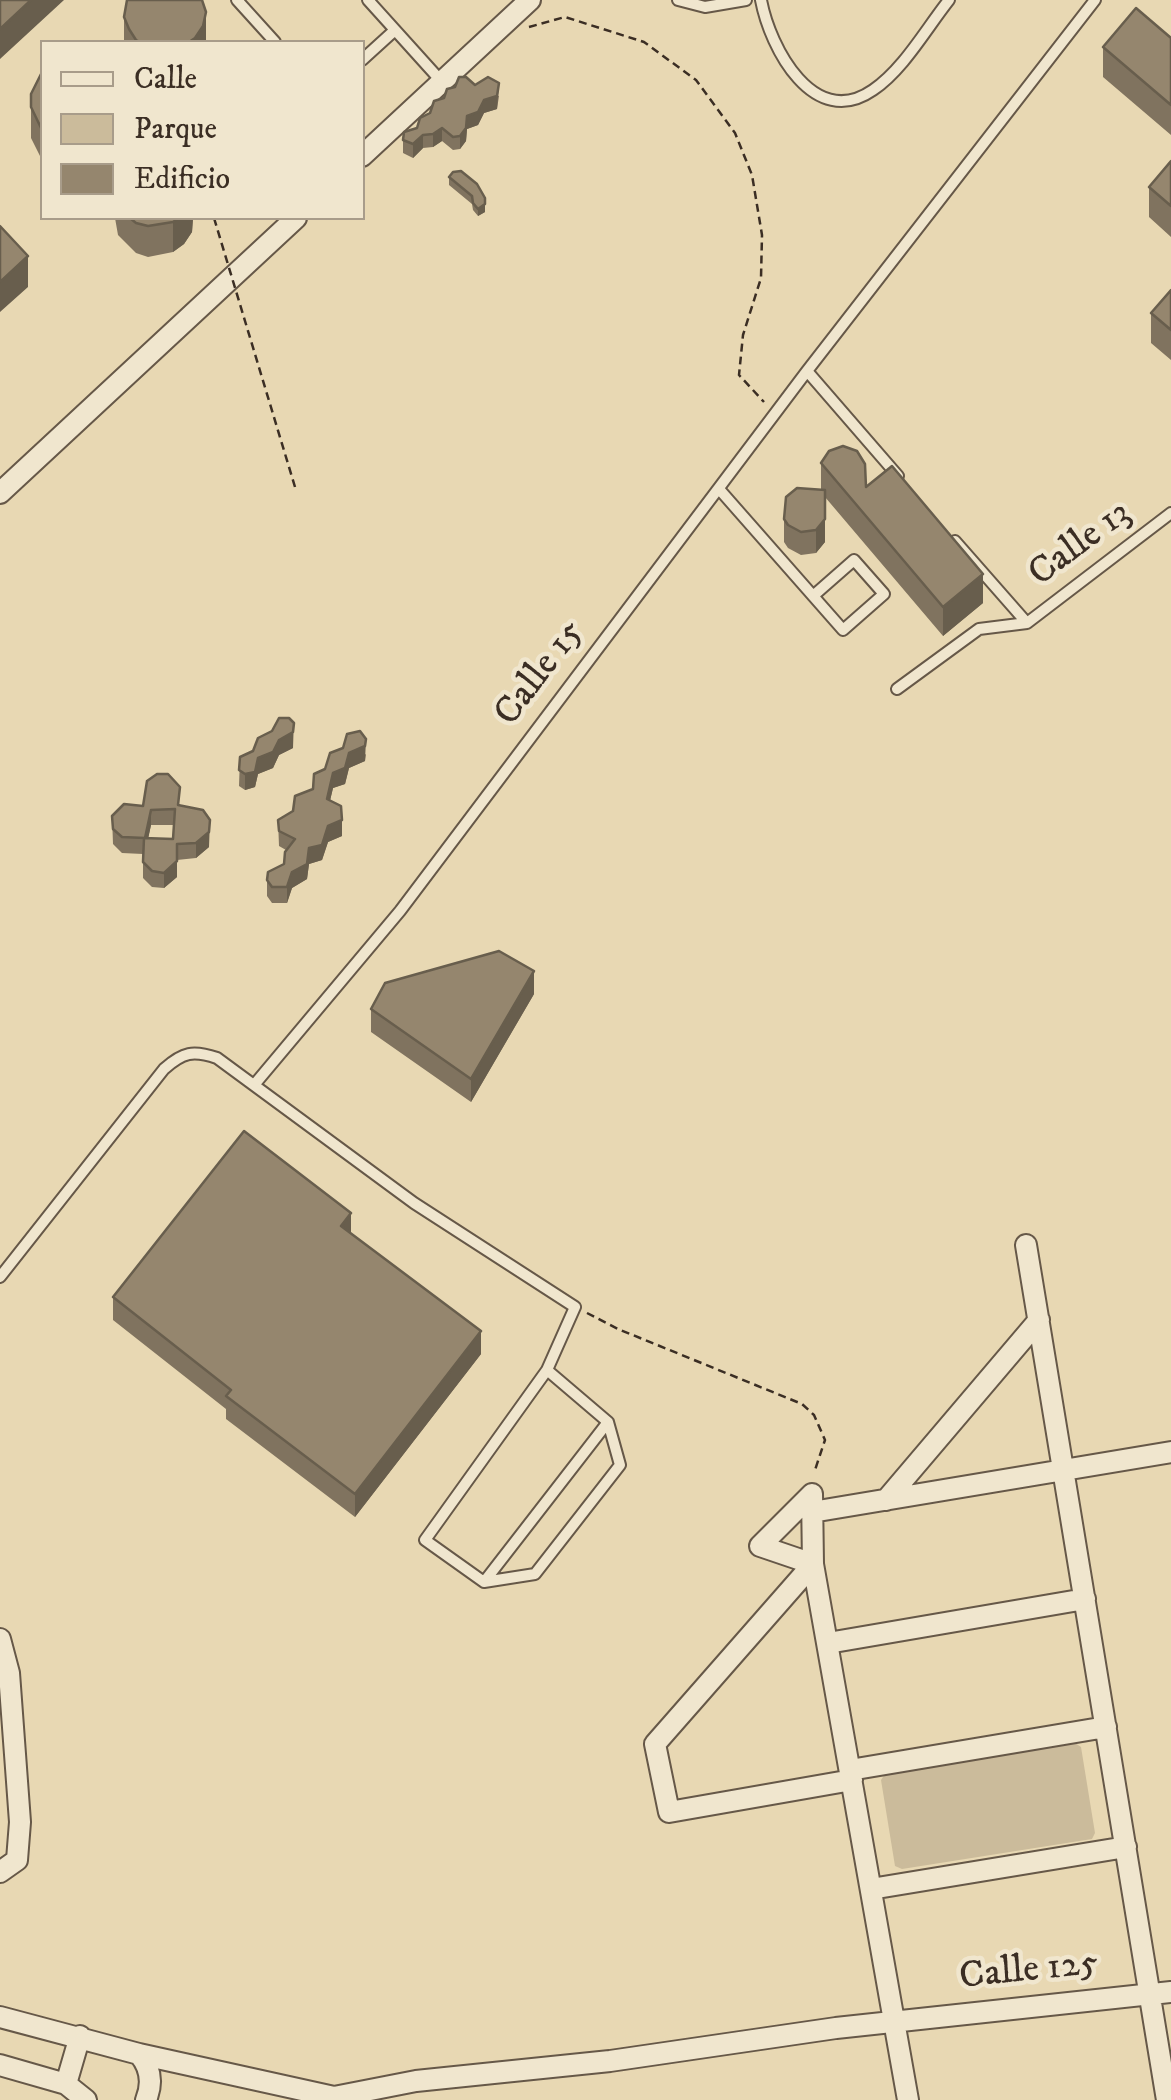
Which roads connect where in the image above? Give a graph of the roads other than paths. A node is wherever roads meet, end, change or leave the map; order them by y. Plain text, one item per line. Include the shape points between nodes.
1 (237, 0) edge
2 (368, 0) edge
3 (530, 0) edge
4 (678, 0) edge
5 (746, 0) edge
6 (760, 0) edge
7 (948, 0) edge
8 (1096, 0) edge
9 (396, 30) junction
10 (273, 40) edge
11 (365, 57) edge
12 (442, 82) junction
13 (365, 153) edge
14 (294, 220) edge
15 (807, 372) junction
16 (719, 489) junction
17 (910, 490) edge
18 (0, 493) edge
19 (1171, 513) edge
20 (950, 534) edge
21 (813, 596) junction
22 (1027, 624) junction
23 (897, 689) dead end
24 (254, 1085) junction
25 (1026, 1245) dead end
26 (0, 1277) edge
27 (1039, 1320) junction
28 (547, 1370) junction
29 (608, 1422) junction
30 (1171, 1452) edge
31 (1064, 1470) junction
32 (886, 1500) junction
33 (812, 1503) junction
34 (813, 1564) junction
35 (484, 1582) junction
36 (1085, 1600) junction
37 (0, 1639) edge
38 (828, 1643) junction
39 (1106, 1727) junction
40 (851, 1775) junction
41 (1126, 1847) junction
42 (0, 1872) edge
43 (871, 1889) junction
44 (1160, 1993) edge
45 (0, 2017) edge
46 (894, 2022) junction
47 (80, 2036) junction
48 (140, 2054) junction
49 (0, 2065) edge
50 (66, 2084) junction
51 (86, 2099) edge
52 (146, 2100) edge
53 (908, 2100) edge
54 (1167, 2100) edge

1 - 10 lane
2 - 9 lane
3 - 12 street
4 - 5 lane via 706,7
6 - 7 lane via 790,70 820,97 840,103 886,80
8 - 15 lane, Calle 15
9 - 11 lane
9 - 12 lane
12 - 13 street
14 - 18 street
15 - 16 lane, Calle 15
15 - 17 lane
16 - 21 lane
16 - 24 lane, Calle 15 via 400,911
19 - 22 lane, Calle 13
20 - 22 lane
21 - 21 lane via 844,630 884,594 854,560
22 - 23 lane via 980,628
24 - 26 lane via 217,1058 196,1051 180,1055
24 - 28 lane via 414,1203 575,1307
25 - 27 street
27 - 31 street
27 - 32 street
28 - 29 lane
28 - 35 lane via 425,1540
29 - 35 lane
29 - 35 lane via 620,1466 535,1574
30 - 31 street
31 - 32 street
31 - 36 street
32 - 33 street
33 - 34 street
33 - 34 street via 760,1546
34 - 38 street
34 - 40 street via 655,1744 670,1812
36 - 38 street
36 - 39 street
37 - 42 street via 9,1673 20,1822 17,1860
38 - 40 street
39 - 40 street
39 - 41 street
40 - 43 street
41 - 43 street
41 - 44 street
43 - 46 street
44 - 46 street, Calle 125
44 - 54 street
45 - 47 street, Calle 125
46 - 48 street, Calle 125 via 334,2098
46 - 53 street
47 - 48 street, Calle 125
47 - 50 street
48 - 52 street via 150,2075
49 - 50 street
50 - 51 street

